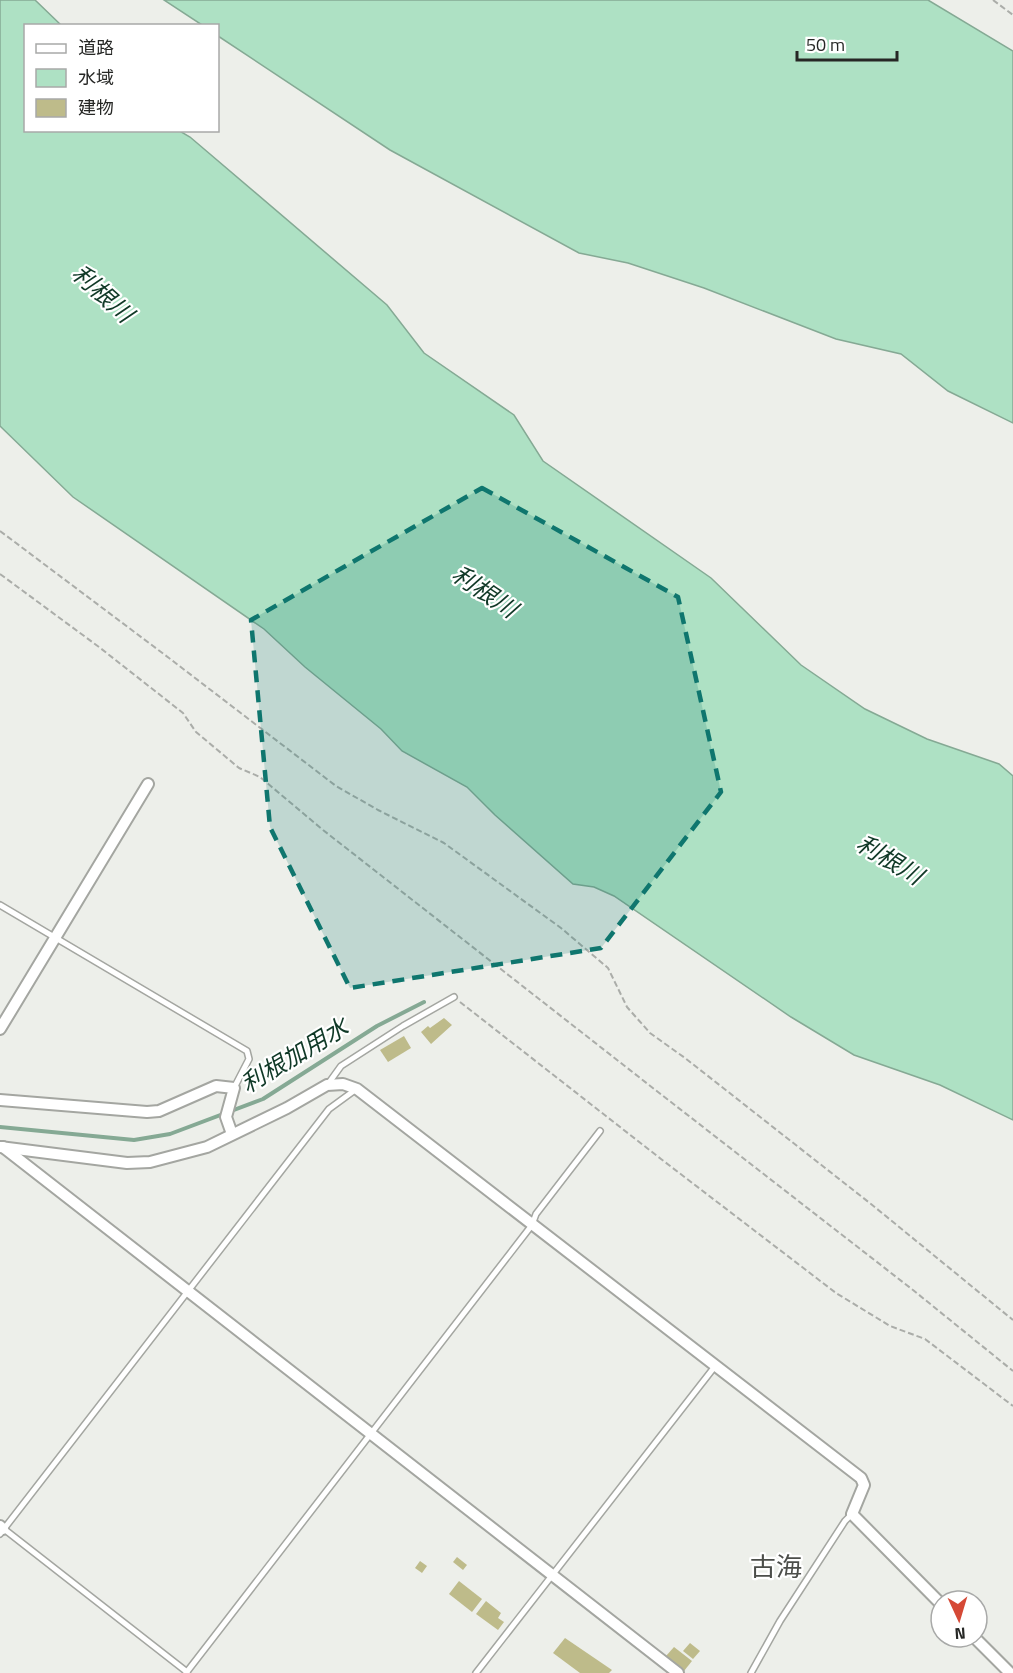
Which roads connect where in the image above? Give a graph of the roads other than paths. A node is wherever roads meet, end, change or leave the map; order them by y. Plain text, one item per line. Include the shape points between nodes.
1 (148, 784) dead end
2 (0, 905) edge
3 (55, 938) junction
4 (454, 997) road end
5 (0, 1029) edge
6 (327, 1085) junction
7 (234, 1088) junction
8 (357, 1089) junction
9 (0, 1100) edge
10 (600, 1131) dead end
11 (232, 1134) junction
12 (1, 1147) edge
13 (531, 1225) junction
14 (188, 1292) junction
15 (716, 1365) junction
16 (371, 1434) junction
17 (852, 1514) junction
18 (1, 1530) edge
19 (552, 1575) junction
20 (929, 1592) edge
21 (986, 1649) edge
22 (186, 1673) edge
23 (476, 1673) edge
24 (678, 1673) edge
25 (751, 1673) edge
26 (1010, 1673) edge

1 - 3 street
2 - 3 lane
3 - 5 street
3 - 7 lane via 246,1051 249,1059
4 - 6 lane via 341,1066
6 - 8 street
6 - 11 street
7 - 9 street via 216,1086 159,1111 147,1112
7 - 11 street via 226,1117
8 - 13 street
8 - 14 lane via 329,1109
10 - 13 lane
11 - 12 street via 207,1147 150,1162 127,1163
12 - 14 street
13 - 15 street
13 - 16 lane
14 - 16 street
14 - 18 lane
15 - 17 street via 861,1478 864,1485
15 - 19 lane
16 - 19 street
16 - 22 lane
17 - 20 street
17 - 25 lane via 780,1621
18 - 22 lane
19 - 23 lane
19 - 24 street
21 - 26 street

